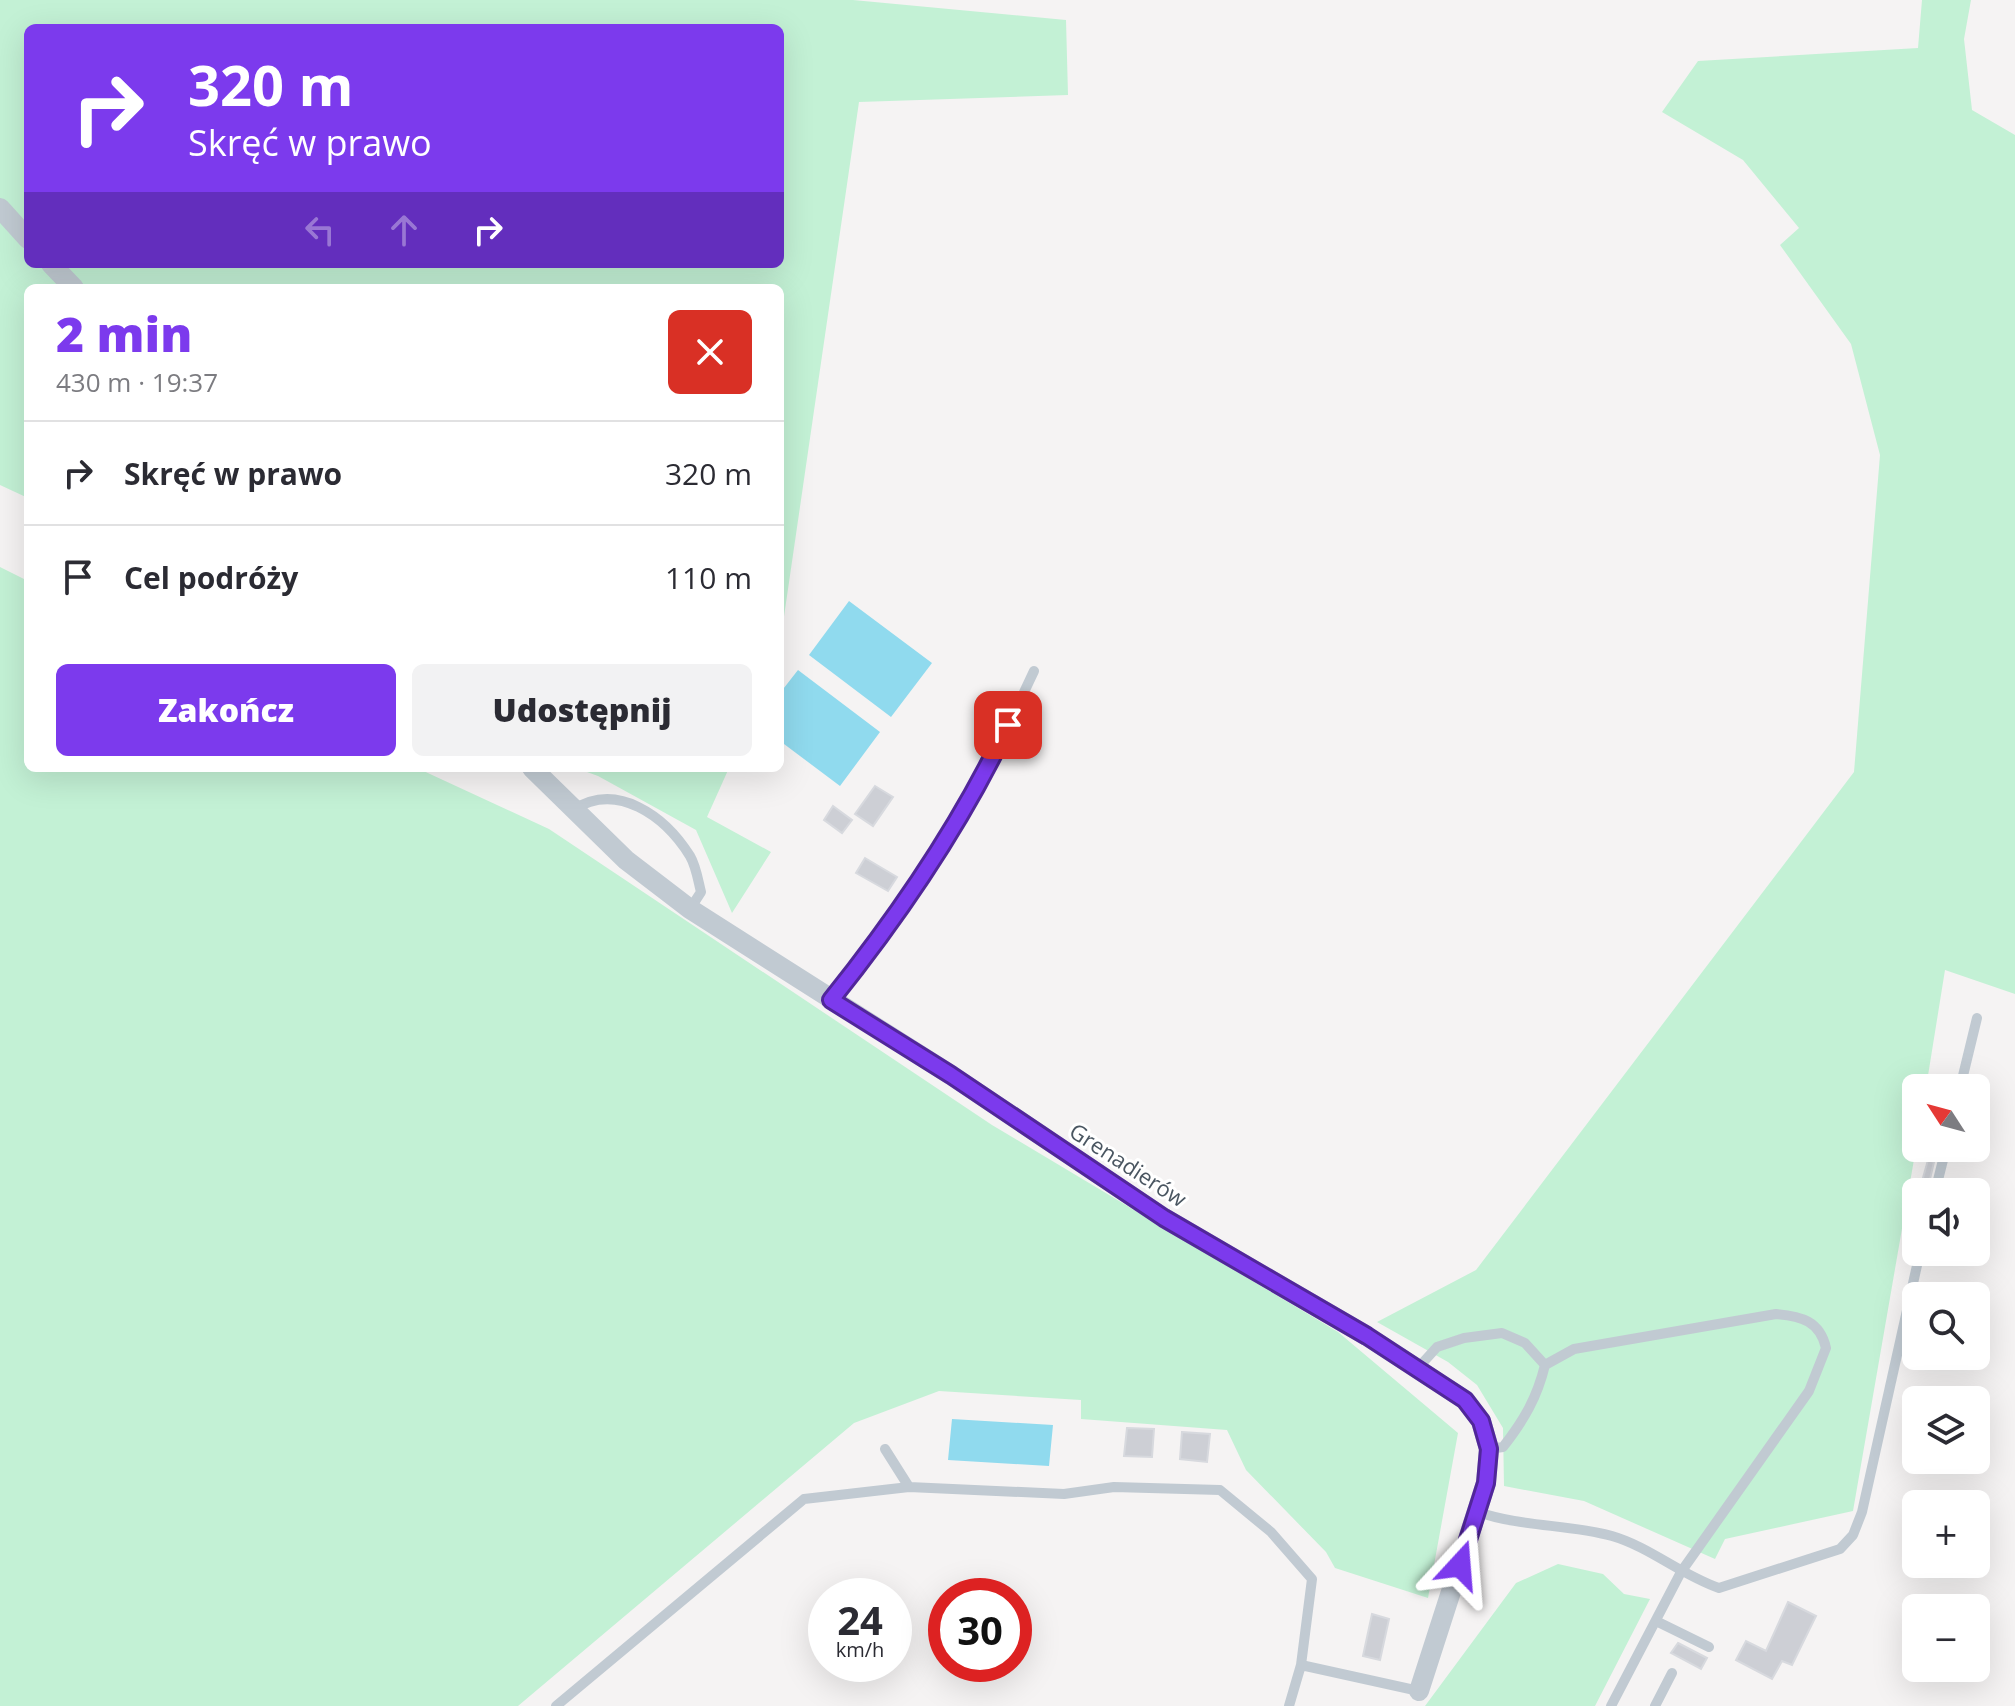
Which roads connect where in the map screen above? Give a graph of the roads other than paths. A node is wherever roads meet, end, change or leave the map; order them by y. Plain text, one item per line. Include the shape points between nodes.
1 (0, 208) edge
2 (24, 235) edge
3 (55, 268) edge
4 (70, 284) edge
5 (1034, 671) dead end
6 (536, 772) edge
7 (573, 810) junction
8 (690, 909) junction
9 (831, 1000) junction
10 (1977, 1018) dead end
11 (1963, 1074) edge
12 (1917, 1266) edge
13 (1545, 1365) junction
14 (1418, 1368) junction
15 (885, 1449) dead end
16 (1489, 1449) junction
17 (909, 1487) junction
18 (1478, 1512) junction
19 (1681, 1572) junction
20 (1656, 1621) junction
21 (1709, 1647) dead end
22 (1301, 1665) junction
23 (1672, 1673) dead end
24 (1419, 1691) joint
25 (556, 1706) edge
26 (1289, 1706) edge
27 (1611, 1706) edge
28 (1655, 1706) edge

1 - 2 street
3 - 4 street
5 - 9 lane via 983,779 937,858
6 - 7 street, Grenadierów
7 - 8 street, Grenadierów
7 - 8 lane via 588,800 624,798 668,827 691,859 701,892
8 - 9 street, Grenadierów
9 - 14 street, Grenadierów via 1164,1218
10 - 11 lane
12 - 19 lane via 1853,1535 1840,1549 1719,1588
13 - 14 lane via 1525,1343 1502,1333 1437,1347
13 - 16 lane via 1526,1417 1503,1447
13 - 19 lane via 1574,1349 1776,1314 1799,1316 1823,1335 1826,1348 1809,1391
14 - 16 street, Grenadierów via 1465,1400 1481,1421
15 - 17 lane
16 - 18 street
17 - 22 lane via 1064,1494 1114,1487 1220,1490 1271,1532 1312,1579
17 - 25 lane via 804,1499
18 - 19 lane via 1617,1537
18 - 24 street
19 - 20 lane
20 - 21 lane
20 - 27 lane
22 - 24 lane
22 - 26 lane
23 - 28 lane

